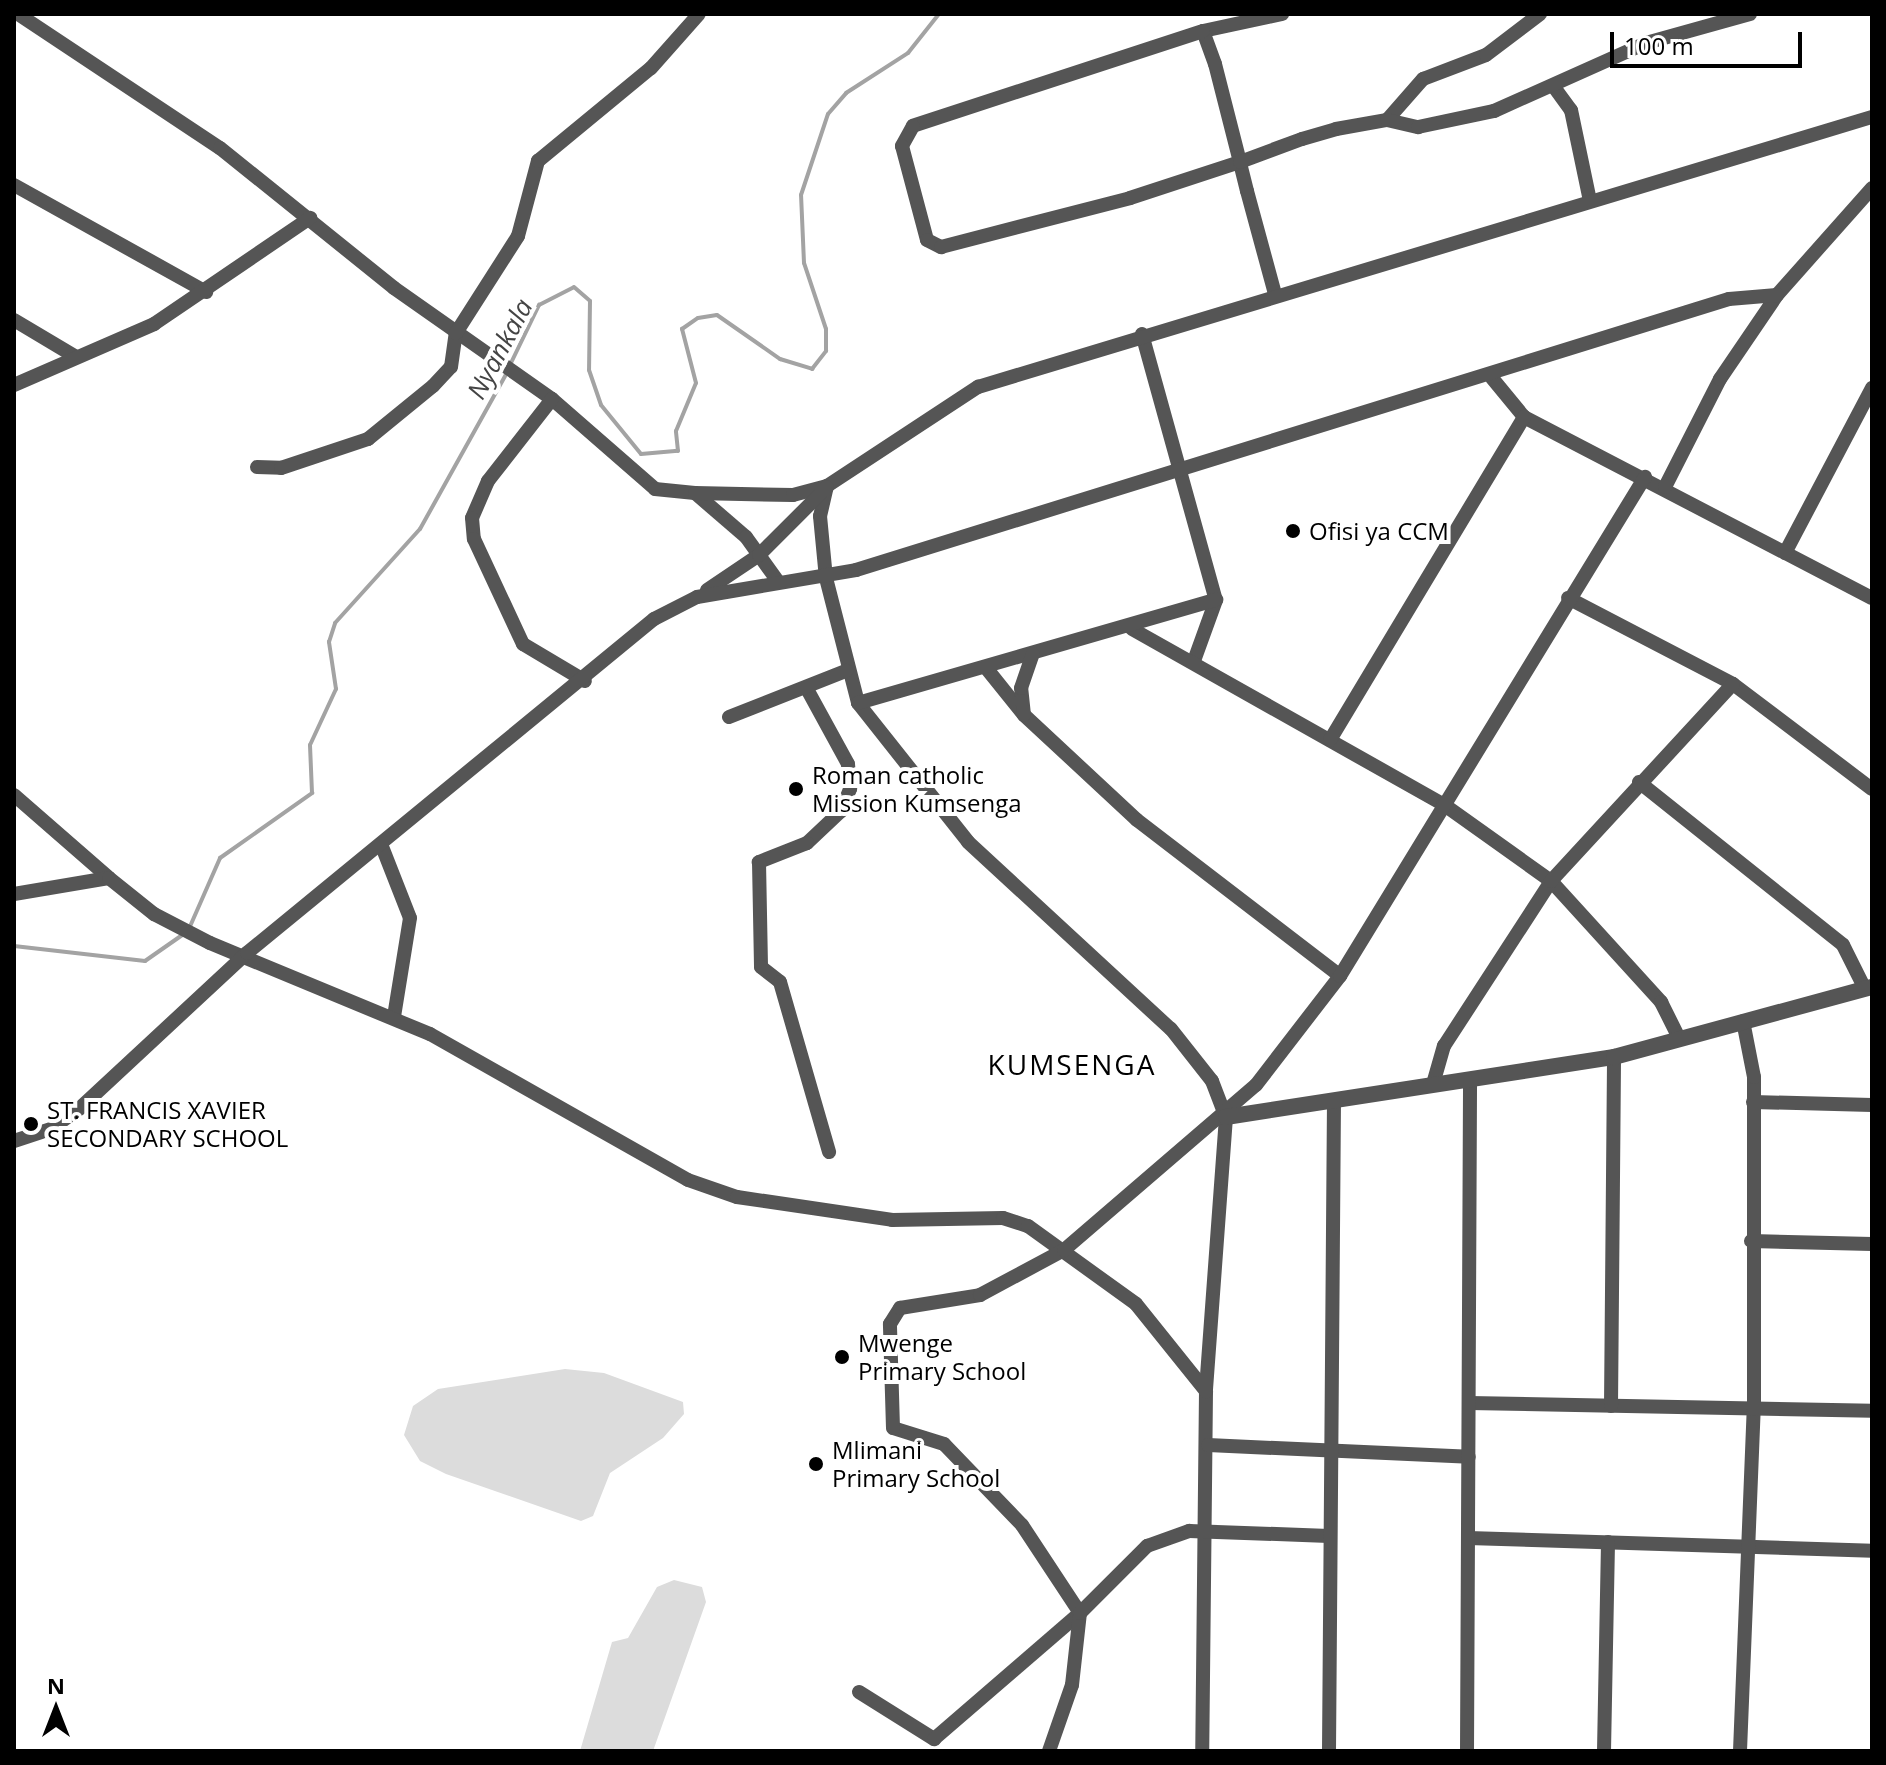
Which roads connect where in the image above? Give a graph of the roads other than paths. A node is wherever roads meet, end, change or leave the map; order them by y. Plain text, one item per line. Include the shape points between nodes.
1 (18, 14) edge
2 (699, 14) edge
3 (1282, 14) edge
4 (1540, 14) edge
5 (1750, 14) edge
6 (1203, 31) junction
7 (1554, 87) junction
8 (1872, 117) edge
9 (1387, 120) junction
10 (1240, 162) junction
11 (14, 185) edge
12 (1872, 188) edge
13 (1590, 201) junction
14 (310, 218) junction
15 (206, 292) junction
16 (1275, 294) junction
17 (1777, 295) junction
18 (14, 320) edge
19 (456, 333) junction
20 (1142, 334) junction
21 (76, 357) junction
22 (1492, 378) junction
23 (14, 385) edge
24 (1872, 388) edge
25 (552, 399) junction
26 (1524, 417) junction
27 (257, 467) dead end
28 (1181, 469) junction
29 (1645, 477) junction
30 (827, 486) junction
31 (1665, 487) junction
32 (695, 493) junction
33 (1785, 553) junction
34 (759, 555) junction
35 (826, 578) junction
36 (777, 580) junction
37 (697, 597) junction
38 (1568, 598) junction
39 (1872, 598) edge
40 (1216, 600) junction
41 (1132, 629) junction
42 (1033, 654) junction
43 (1195, 658) junction
44 (987, 669) junction
45 (846, 671) junction
46 (585, 681) junction
47 (1733, 684) junction
48 (807, 689) junction
49 (858, 703) junction
50 (1024, 715) junction
51 (729, 717) dead end
52 (1330, 740) junction
53 (1639, 782) junction
54 (1872, 789) edge
55 (14, 795) edge
56 (1443, 804) junction
57 (381, 844) junction
58 (109, 878) junction
59 (1551, 881) junction
60 (14, 894) edge
61 (247, 953) junction
62 (1340, 976) junction
63 (1868, 988) edge
64 (394, 1017) junction
65 (1743, 1021) junction
66 (1679, 1038) junction
67 (1614, 1057) junction
68 (1470, 1081) junction
69 (1433, 1084) junction
70 (1753, 1102) junction
71 (1334, 1104) junction
72 (1872, 1105) edge
73 (1226, 1117) junction
74 (14, 1141) edge
75 (829, 1152) dead end
76 (1751, 1241) junction
77 (1872, 1244) edge
78 (1064, 1250) junction
79 (1206, 1391) junction
80 (1469, 1403) junction
81 (1611, 1406) junction
82 (1754, 1409) junction
83 (1872, 1411) edge
84 (1208, 1445) junction
85 (1330, 1451) junction
86 (1469, 1457) junction
87 (1208, 1535) junction
88 (1329, 1536) junction
89 (1468, 1538) junction
90 (1608, 1542) junction
91 (1747, 1547) junction
92 (1872, 1551) edge
93 (1080, 1613) junction
94 (859, 1692) dead end
95 (1049, 1751) edge
96 (1202, 1751) edge
97 (1329, 1751) edge
98 (1467, 1751) edge
99 (1604, 1751) edge
100 (1740, 1751) edge

1 - 14 street via 220,148
2 - 19 street via 651,68 548,147 518,236
3 - 6 street
4 - 9 street via 1486,55 1423,79
5 - 7 street via 1646,43
6 - 10 street
6 - 10 street via 913,126 902,146 927,240 956,243
7 - 9 street via 1444,124
7 - 13 street via 1571,110
8 - 13 street
9 - 10 street
10 - 16 street
11 - 15 street
12 - 17 street
13 - 16 street
14 - 15 street
14 - 19 street
15 - 21 street
16 - 20 street
17 - 22 street via 1729,299
17 - 31 street via 1720,379
18 - 21 street
19 - 25 street
19 - 27 street via 451,367 368,439 281,468
20 - 28 street
20 - 30 street via 978,387
21 - 23 street
22 - 26 street
22 - 28 street
24 - 33 street
25 - 32 street via 655,489
25 - 46 street via 488,481 472,518 474,539 523,644
26 - 29 street
26 - 52 street
28 - 35 street
28 - 40 street
29 - 31 street
29 - 38 street
30 - 32 street via 793,495
30 - 34 street
30 - 35 street via 820,516
31 - 33 street
32 - 34 street
33 - 39 street
34 - 36 street
34 - 37 street
35 - 36 street
35 - 45 street
36 - 37 street
37 - 46 street via 654,619
38 - 47 street
38 - 56 street
40 - 41 street
40 - 43 street
41 - 42 street
41 - 43 street
42 - 44 street
42 - 50 street via 1021,688
43 - 52 street
44 - 49 street
44 - 50 street
45 - 48 street
45 - 49 street
46 - 57 street
47 - 53 street
47 - 54 street
48 - 51 street
48 - 75 street via 848,764 850,789 841,811 807,843 759,862 761,967 780,982
49 - 73 street via 968,842 1171,1029 1212,1081
50 - 62 street via 1137,820
52 - 56 street
53 - 59 street
53 - 63 street via 1843,945
55 - 58 street
56 - 59 street
56 - 62 street
57 - 61 street
57 - 64 street via 410,918
58 - 60 street
58 - 61 street via 154,914
59 - 66 street via 1661,1002
59 - 69 street via 1444,1046
61 - 64 street
61 - 74 street via 79,1109 51,1129
62 - 73 street
63 - 65 street
64 - 78 street via 688,1180 737,1197 892,1220 1003,1218
65 - 66 street
65 - 70 street
66 - 67 street
67 - 68 street
67 - 81 street
68 - 69 street
68 - 80 street
69 - 71 street
70 - 72 street
70 - 76 street
71 - 73 street
71 - 85 street
73 - 78 street
73 - 79 street
76 - 77 street
76 - 82 street
78 - 79 street via 1136,1304
78 - 93 street via 980,1295 900,1308 890,1324 888,1363 893,1428 944,1444 1022,1525
79 - 84 street
80 - 81 street
80 - 86 street
81 - 82 street
82 - 83 street
82 - 91 street
84 - 85 street
84 - 87 street
85 - 86 street
85 - 88 street
86 - 89 street
87 - 88 street
87 - 93 street via 1168,1533
87 - 96 street
88 - 97 street
89 - 90 street
89 - 98 street
90 - 91 street
90 - 99 street
91 - 92 street
91 - 100 street
93 - 94 street via 934,1739
93 - 95 street via 1072,1685

